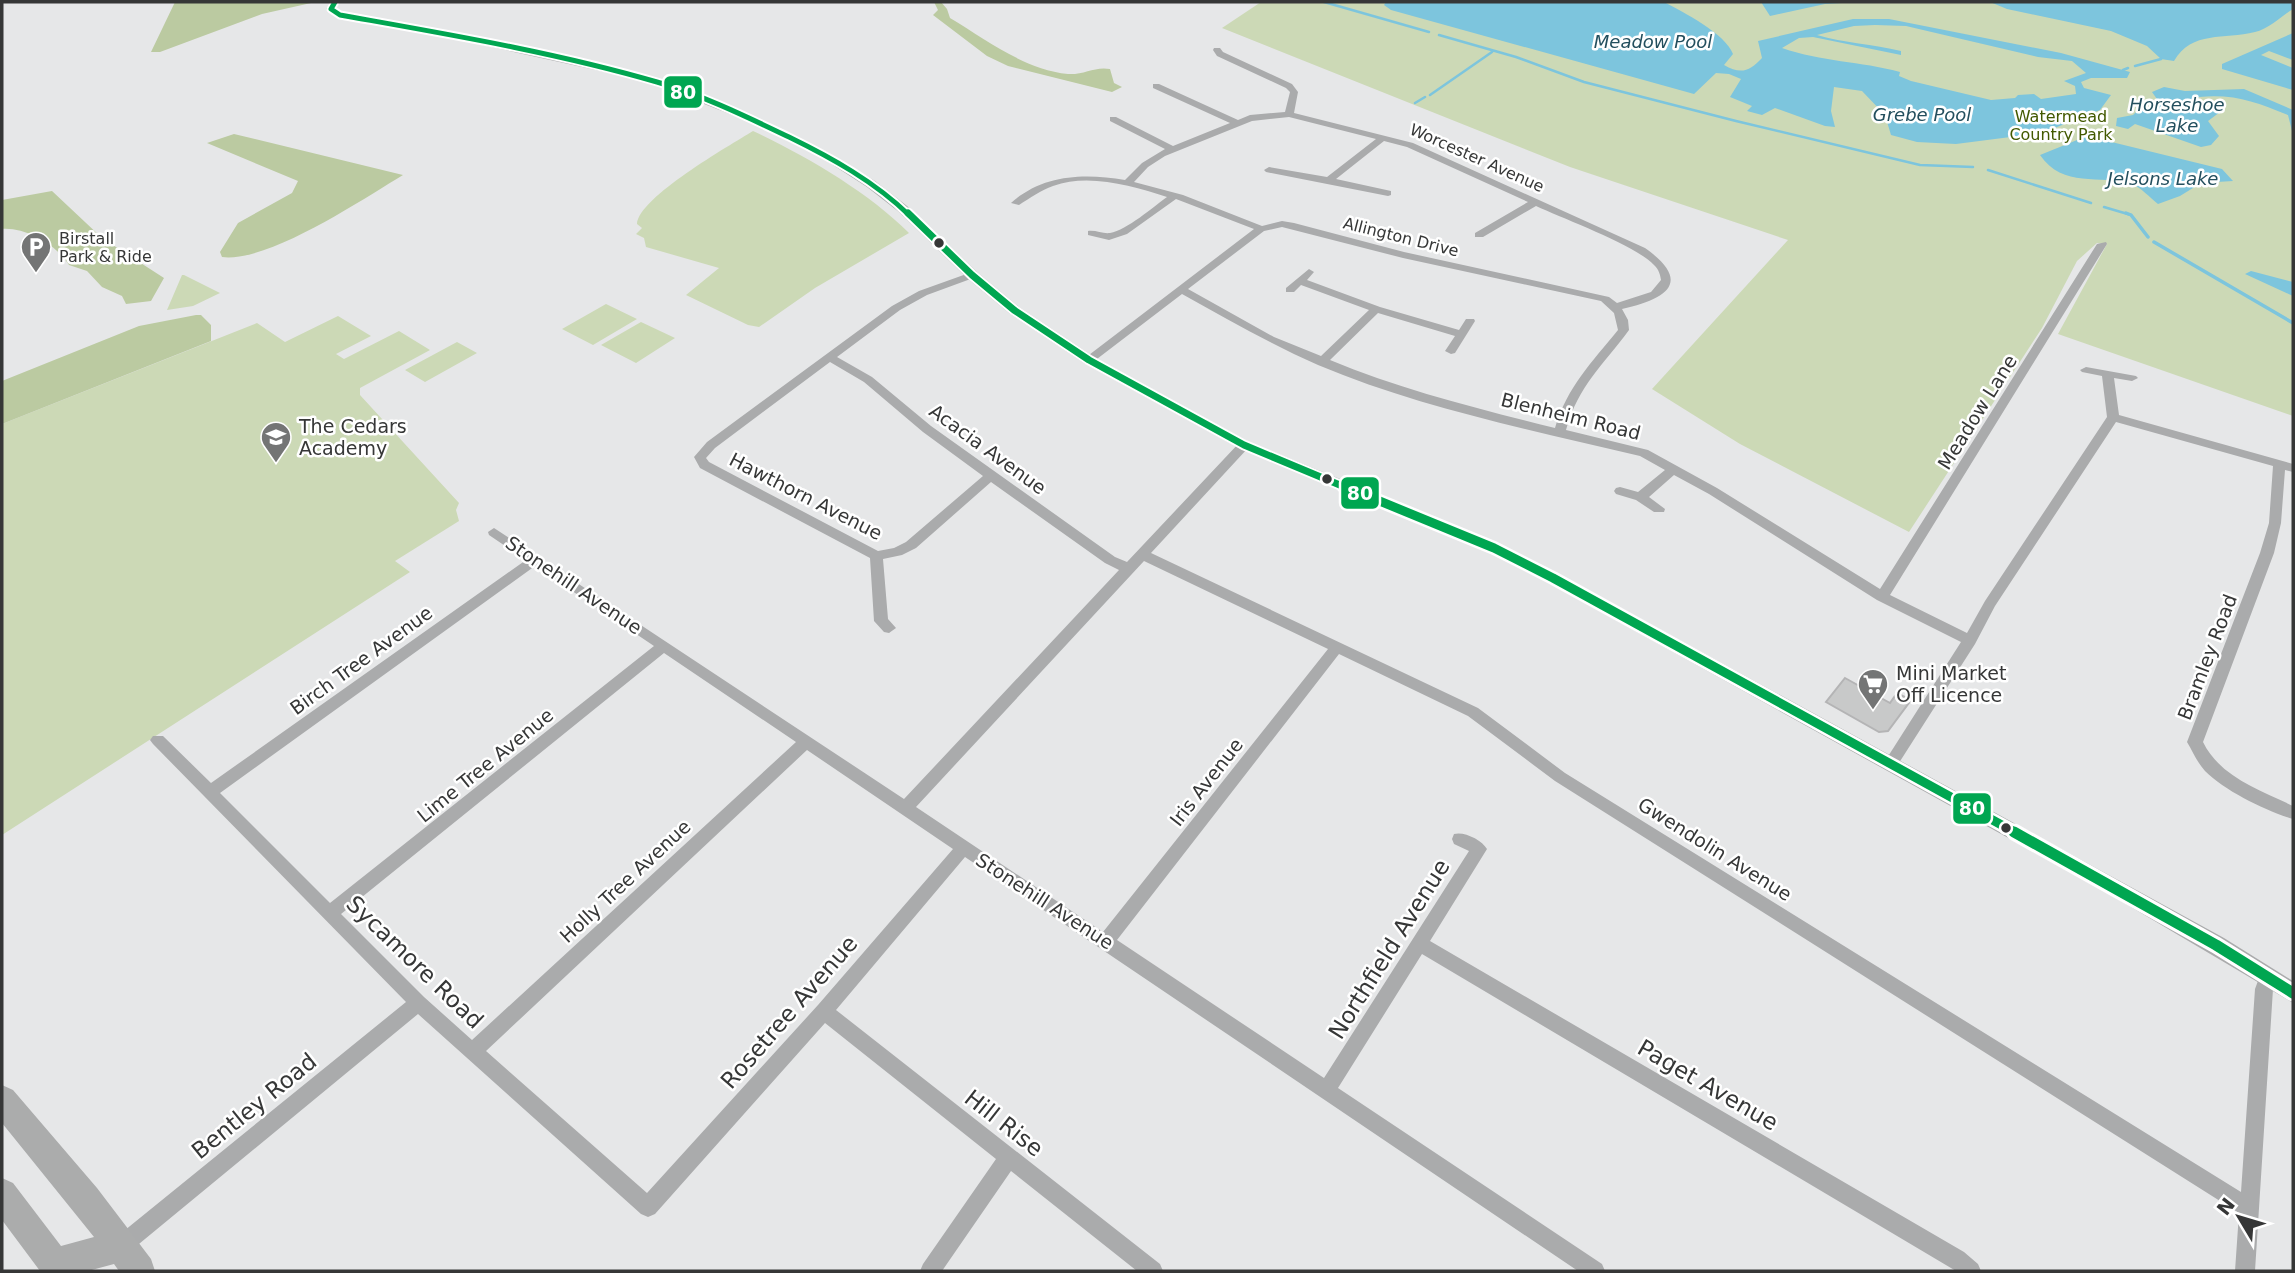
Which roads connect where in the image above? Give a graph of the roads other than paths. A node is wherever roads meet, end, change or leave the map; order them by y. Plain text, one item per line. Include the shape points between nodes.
1 (335, 2) edge
2 (1216, 54) dead end
3 (1156, 86) dead end
4 (1289, 114) junction
5 (1113, 119) dead end
6 (1237, 123) junction
7 (1126, 126) junction
8 (1115, 131) dead end
9 (1384, 137) junction
10 (1173, 150) junction
11 (1269, 170) dead end
12 (1329, 180) junction
13 (1126, 184) junction
14 (1024, 186) dead end
15 (1399, 188) dead end
16 (1037, 190) junction
17 (1173, 197) junction
18 (1537, 201) junction
19 (1016, 203) dead end
20 (1474, 223) dead end
21 (1261, 229) junction
22 (1092, 233) dead end
23 (2102, 244) dead end
24 (1309, 272) dead end
25 (972, 275) junction
26 (1300, 281) junction
27 (1180, 289) junction
28 (1290, 290) dead end
29 (1616, 307) junction
30 (1376, 309) junction
31 (1470, 321) dead end
32 (1462, 335) junction
33 (1451, 351) dead end
34 (828, 357) junction
35 (1089, 360) junction
36 (1321, 362) junction
37 (2085, 370) dead end
38 (2108, 374) junction
39 (2132, 378) dead end
40 (2113, 417) junction
41 (1560, 432) junction
42 (1244, 445) junction
43 (2286, 466) edge
44 (1674, 469) junction
45 (990, 476) junction
46 (1620, 491) dead end
47 (1640, 497) junction
48 (1659, 509) dead end
49 (494, 532) dead end
50 (1141, 554) junction
51 (876, 556) junction
52 (535, 559) junction
53 (1129, 569) junction
54 (1882, 597) junction
55 (880, 623) dead end
56 (1970, 640) junction
57 (664, 646) junction
58 (1337, 647) junction
59 (158, 740) dead end
60 (806, 741) junction
61 (1892, 762) junction
62 (209, 793) junction
63 (905, 808) junction
64 (2293, 813) edge
65 (1460, 839) dead end
66 (964, 847) junction
67 (330, 914) junction
68 (1106, 941) junction
69 (1418, 943) junction
70 (2268, 976) junction
71 (2293, 993) edge
72 (418, 1003) junction
73 (824, 1011) junction
74 (472, 1052) junction
75 (1326, 1091) junction
76 (2, 1100) edge
77 (1008, 1158) junction
78 (2, 1194) edge
79 (648, 1207) joint
80 (2250, 1209) junction
81 (124, 1263) edge
82 (57, 1268) edge
83 (930, 1271) edge
84 (1153, 1271) edge
85 (1595, 1271) edge
86 (1971, 1271) edge
87 (2245, 1271) edge

1 - 25 street via 331,9 341,15 491,43 660,83 754,120 871,184
2 - 4 street via 1289,86 1294,92
3 - 6 street via 1170,87
4 - 6 street, Worcester Avenue via 1262,114
4 - 9 street, Worcester Avenue
5 - 7 street
6 - 10 street, Worcester Avenue
7 - 8 street
7 - 10 street
9 - 12 street
9 - 18 street, Worcester Avenue
10 - 13 street, Worcester Avenue via 1145,165
11 - 12 street via 1281,166
12 - 15 street via 1391,197
13 - 16 street, Allington Drive via 1084,178
13 - 17 street, Allington Drive
14 - 16 street
16 - 19 street, Allington Drive
17 - 21 street, Allington Drive
17 - 22 street via 1111,241
18 - 20 street via 1484,233
18 - 29 street, Worcester Avenue via 1641,250 1660,264 1665,280 1655,296
21 - 27 street
21 - 29 street, Allington Drive via 1294,226 1402,255 1598,296
23 - 54 street, Meadow Lane
24 - 26 street
25 - 34 street via 908,300
25 - 35 street via 1039,329
26 - 28 street
26 - 30 street
27 - 35 street
27 - 36 street, Blenheim Road
29 - 41 street via 1624,330 1576,388
30 - 32 street
30 - 36 street
31 - 32 street
32 - 33 street
34 - 45 street, Acacia Avenue via 858,372
34 - 51 street, Hawthorn Avenue via 700,457 704,465
35 - 42 street
36 - 41 street, Blenheim Road via 1412,395
37 - 38 street
38 - 39 street
38 - 40 street
40 - 43 street
40 - 56 street
41 - 44 street, Blenheim Road via 1644,453
42 - 50 street
42 - 61 street via 1494,548
43 - 64 street, Bramley Road via 2267,553 2195,742 2201,758 2219,774
44 - 47 street
44 - 54 street, Blenheim Road
45 - 51 street, Hawthorn Avenue via 911,545
45 - 53 street, Acacia Avenue
46 - 47 street
47 - 48 street
49 - 52 street, Stonehill Avenue
50 - 53 street
50 - 58 street, Gwendolin Avenue
51 - 55 street
52 - 57 street, Stonehill Avenue
52 - 62 street, Birch Tree Avenue
53 - 63 street
54 - 56 street, Blenheim Road
56 - 61 street
57 - 60 street, Stonehill Avenue
57 - 67 street, Lime Tree Avenue
58 - 68 street, Iris Avenue
58 - 80 street, Gwendolin Avenue via 1473,712 1560,777
59 - 62 street, Sycamore Road
60 - 63 street, Stonehill Avenue
60 - 74 street, Holly Tree Avenue
61 - 70 street
62 - 67 street, Sycamore Road
63 - 66 street, Stonehill Avenue
65 - 69 street, Northfield Avenue via 1479,849
66 - 68 street, Stonehill Avenue
66 - 73 street, Rosetree Avenue
67 - 72 street, Sycamore Road
68 - 75 street, Stonehill Avenue
69 - 75 street, Northfield Avenue
69 - 86 street, Paget Avenue via 1958,1259
70 - 71 street
70 - 80 street
72 - 74 street, Sycamore Road
72 - 81 street, Bentley Road
73 - 77 street, Hill Rise
73 - 79 street, Rosetree Avenue
74 - 79 street, Sycamore Road
75 - 85 street, Stonehill Avenue
76 - 81 highway via 86,1199
77 - 83 street
77 - 84 street, Hill Rise
78 - 82 highway
80 - 87 street
81 - 82 highway via 88,1257

